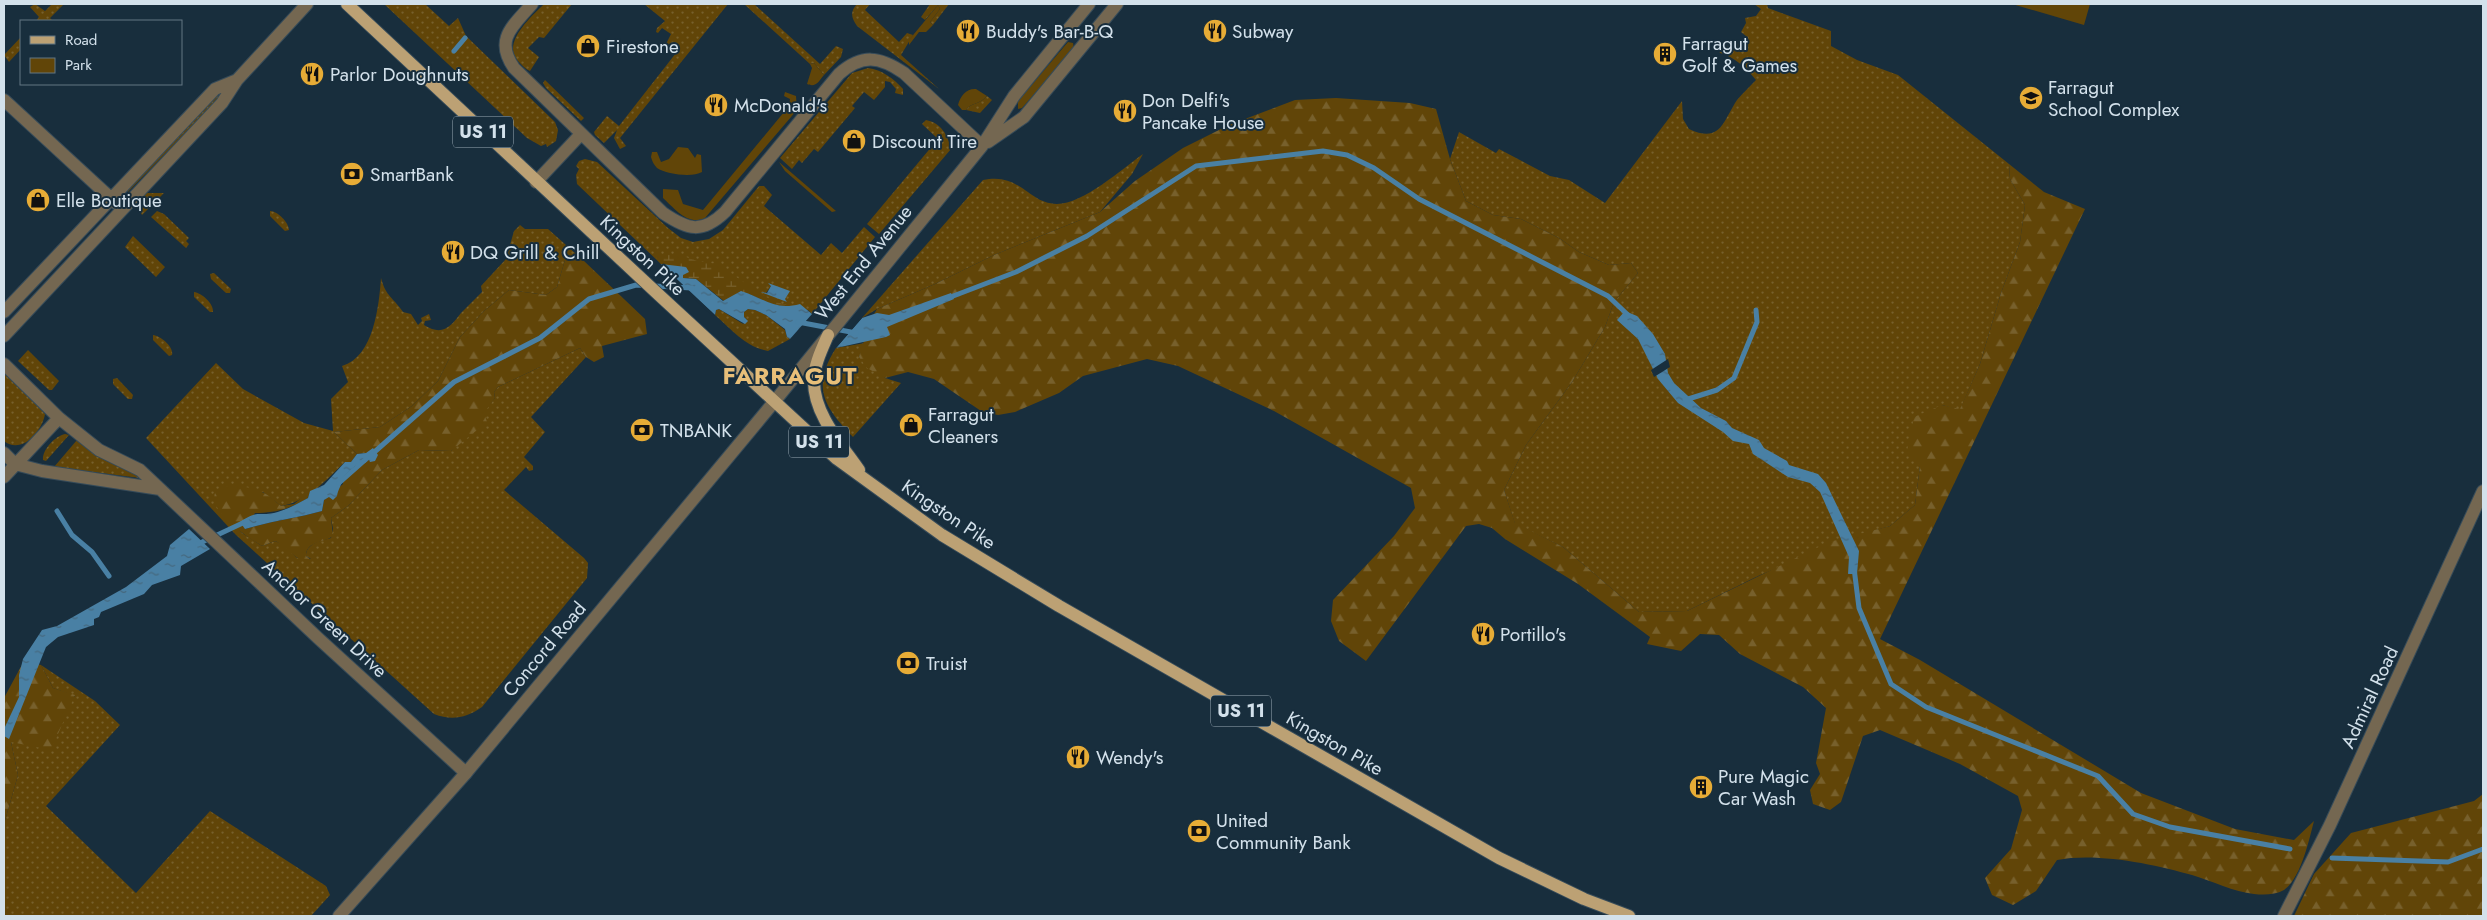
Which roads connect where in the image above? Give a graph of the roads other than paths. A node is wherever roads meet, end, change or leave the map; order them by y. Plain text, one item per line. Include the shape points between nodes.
1 (307, 4) edge
2 (347, 4) edge
3 (532, 4) edge
4 (1090, 4) edge
5 (1117, 4) edge
6 (237, 80) junction
7 (4, 100) edge
8 (581, 134) junction
9 (982, 146) junction
10 (536, 182) junction
11 (110, 198) junction
12 (123, 210) junction
13 (4, 312) edge
14 (4, 336) edge
15 (825, 340) junction
16 (4, 364) edge
17 (774, 402) junction
18 (59, 418) junction
19 (4, 453) edge
20 (16, 464) junction
21 (4, 477) edge
22 (866, 481) junction
23 (160, 489) junction
24 (2483, 491) edge
25 (466, 773) junction
26 (339, 916) edge
27 (1629, 916) edge
28 (2284, 916) edge

1 - 6 street
2 - 10 main road, Kingston Pike / US 11
3 - 8 street via 506,34 508,60
4 - 9 street, West End Avenue via 1014,96
5 - 9 street, West End Avenue via 1024,117
6 - 11 street via 214,88
6 - 12 street via 222,103
7 - 11 street
8 - 9 street via 663,214 675,221 704,228 724,212 839,74 863,59 891,64
8 - 10 street
9 - 15 street, West End Avenue
10 - 17 main road, Kingston Pike / US 11
11 - 12 street
11 - 13 street
12 - 14 street
15 - 17 street, West End Avenue
15 - 22 main road via 814,379 816,397 828,425
16 - 18 street, Anchor Green Drive
17 - 22 main road, Kingston Pike / US 11
17 - 25 street, Concord Road
18 - 20 street
18 - 23 street, Anchor Green Drive via 99,450 140,470
19 - 20 street
20 - 21 street
20 - 23 street
22 - 27 main road, Kingston Pike / US 11 via 942,535 1059,606 1499,858
23 - 25 street, Anchor Green Drive
24 - 28 street, Admiral Road via 2334,817
25 - 26 street, Concord Road

